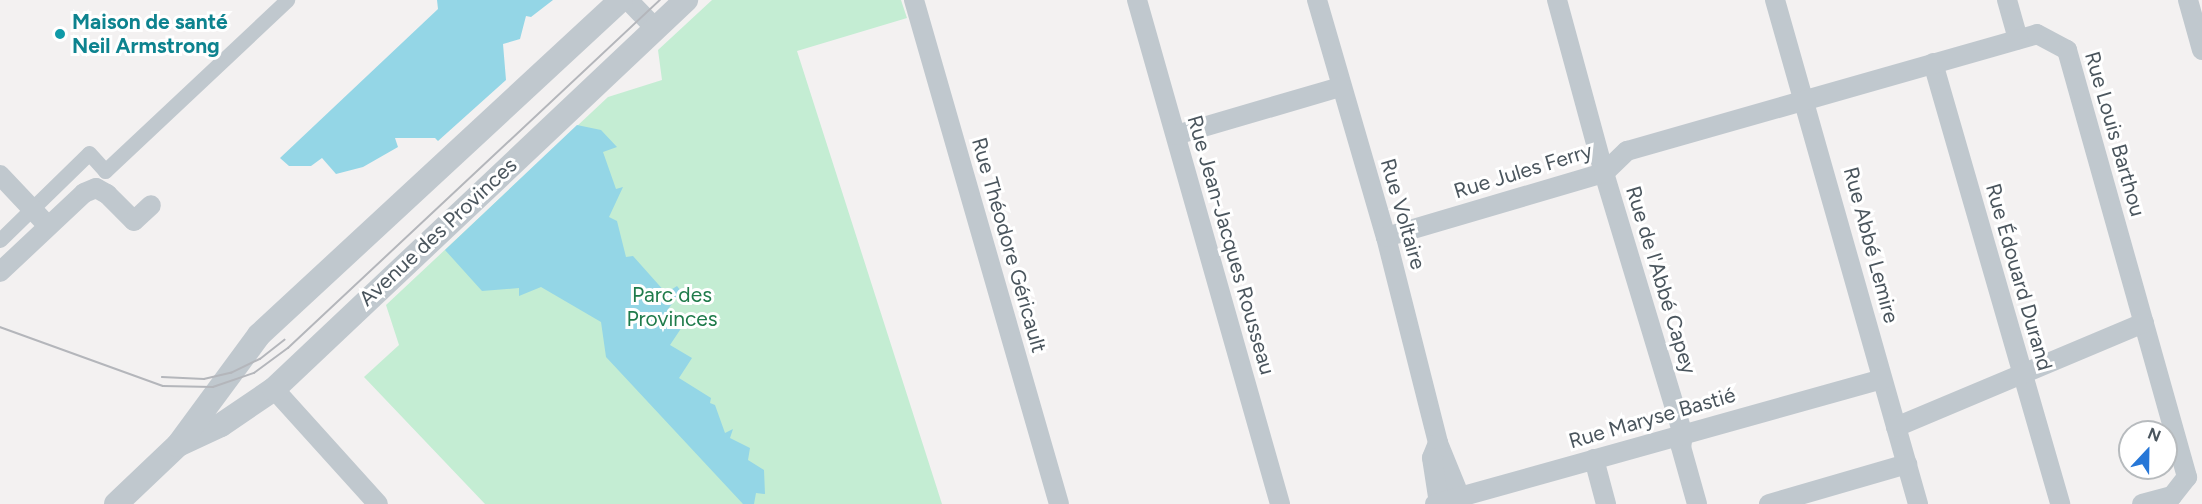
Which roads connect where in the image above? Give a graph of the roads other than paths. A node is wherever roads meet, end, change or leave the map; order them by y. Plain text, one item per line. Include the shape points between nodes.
1 (287, 0) edge
2 (621, 0) edge
3 (627, 0) edge
4 (686, 0) edge
5 (914, 0) edge
6 (1137, 0) edge
7 (1317, 0) edge
8 (1557, 0) edge
9 (1775, 0) edge
10 (2007, 0) edge
11 (2188, 0) edge
12 (656, 29) junction
13 (2018, 39) junction
14 (2202, 50) edge
15 (1933, 63) junction
16 (1340, 87) junction
17 (1805, 99) junction
18 (1176, 135) junction
19 (1604, 173) junction
20 (0, 175) edge
21 (151, 205) dead end
22 (33, 210) junction
23 (48, 226) junction
24 (1386, 237) junction
25 (0, 240) edge
26 (0, 272) edge
27 (2144, 323) junction
28 (2021, 372) junction
29 (1882, 379) junction
30 (274, 389) junction
31 (1896, 427) junction
32 (1683, 435) junction
33 (1438, 443) junction
34 (178, 446) junction
35 (1594, 459) junction
36 (1907, 464) junction
37 (1460, 497) junction
38 (1437, 503) edge
39 (116, 504) edge
40 (378, 504) edge
41 (1059, 504) edge
42 (1280, 504) edge
43 (1606, 504) edge
44 (1697, 504) edge
45 (1769, 504) edge
46 (1918, 504) edge
47 (2060, 504) edge
48 (2142, 504) edge

1 - 22 street via 105,171 89,153
2 - 34 street, Avenue des Provinces via 259,335
3 - 12 street
4 - 12 street, Avenue des Provinces
5 - 41 street, Rue Théodore Géricault
6 - 18 street, Rue Jean-Jacques Rousseau
7 - 16 street, Rue Voltaire
8 - 19 street, Rue de l'Abbé Capey
9 - 17 street, Rue Abbé Lemire
10 - 13 street
11 - 14 street
12 - 30 street, Avenue des Provinces
13 - 15 street, Rue Louis Barthou
13 - 27 street, Rue Louis Barthou via 2037,34 2067,50
15 - 17 street, Rue Louis Barthou
15 - 28 street, Rue Édouard Durand
16 - 18 street
16 - 24 street, Rue Voltaire
17 - 19 street, Rue Jules Ferry via 1627,151
17 - 29 street, Rue Abbé Lemire
18 - 42 street, Rue Jean-Jacques Rousseau
19 - 24 street, Rue Jules Ferry
19 - 32 street, Rue de l'Abbé Capey
20 - 22 street
21 - 23 street via 134,221 108,194 96,188 84,193
22 - 23 street
22 - 25 street
23 - 26 street
24 - 33 street, Rue Voltaire
27 - 28 street
27 - 48 street via 2187,477 2172,496
28 - 31 street
28 - 47 street, Rue Édouard Durand
29 - 31 street, Rue Abbé Lemire
29 - 32 street, Rue Maryse Bastié
30 - 34 street, Avenue des Provinces via 221,425
30 - 40 street
31 - 36 street, Rue Abbé Lemire
32 - 35 street, Rue Maryse Bastié
32 - 44 street, Rue de l'Abbé Capey via 1681,447
33 - 37 street, Rue Voltaire
33 - 38 street, Rue Voltaire via 1432,458
34 - 39 street, Avenue des Provinces
35 - 37 street, Rue Maryse Bastié
35 - 43 street
36 - 45 street
36 - 46 street, Rue Abbé Lemire
37 - 38 street, Rue Maryse Bastié

